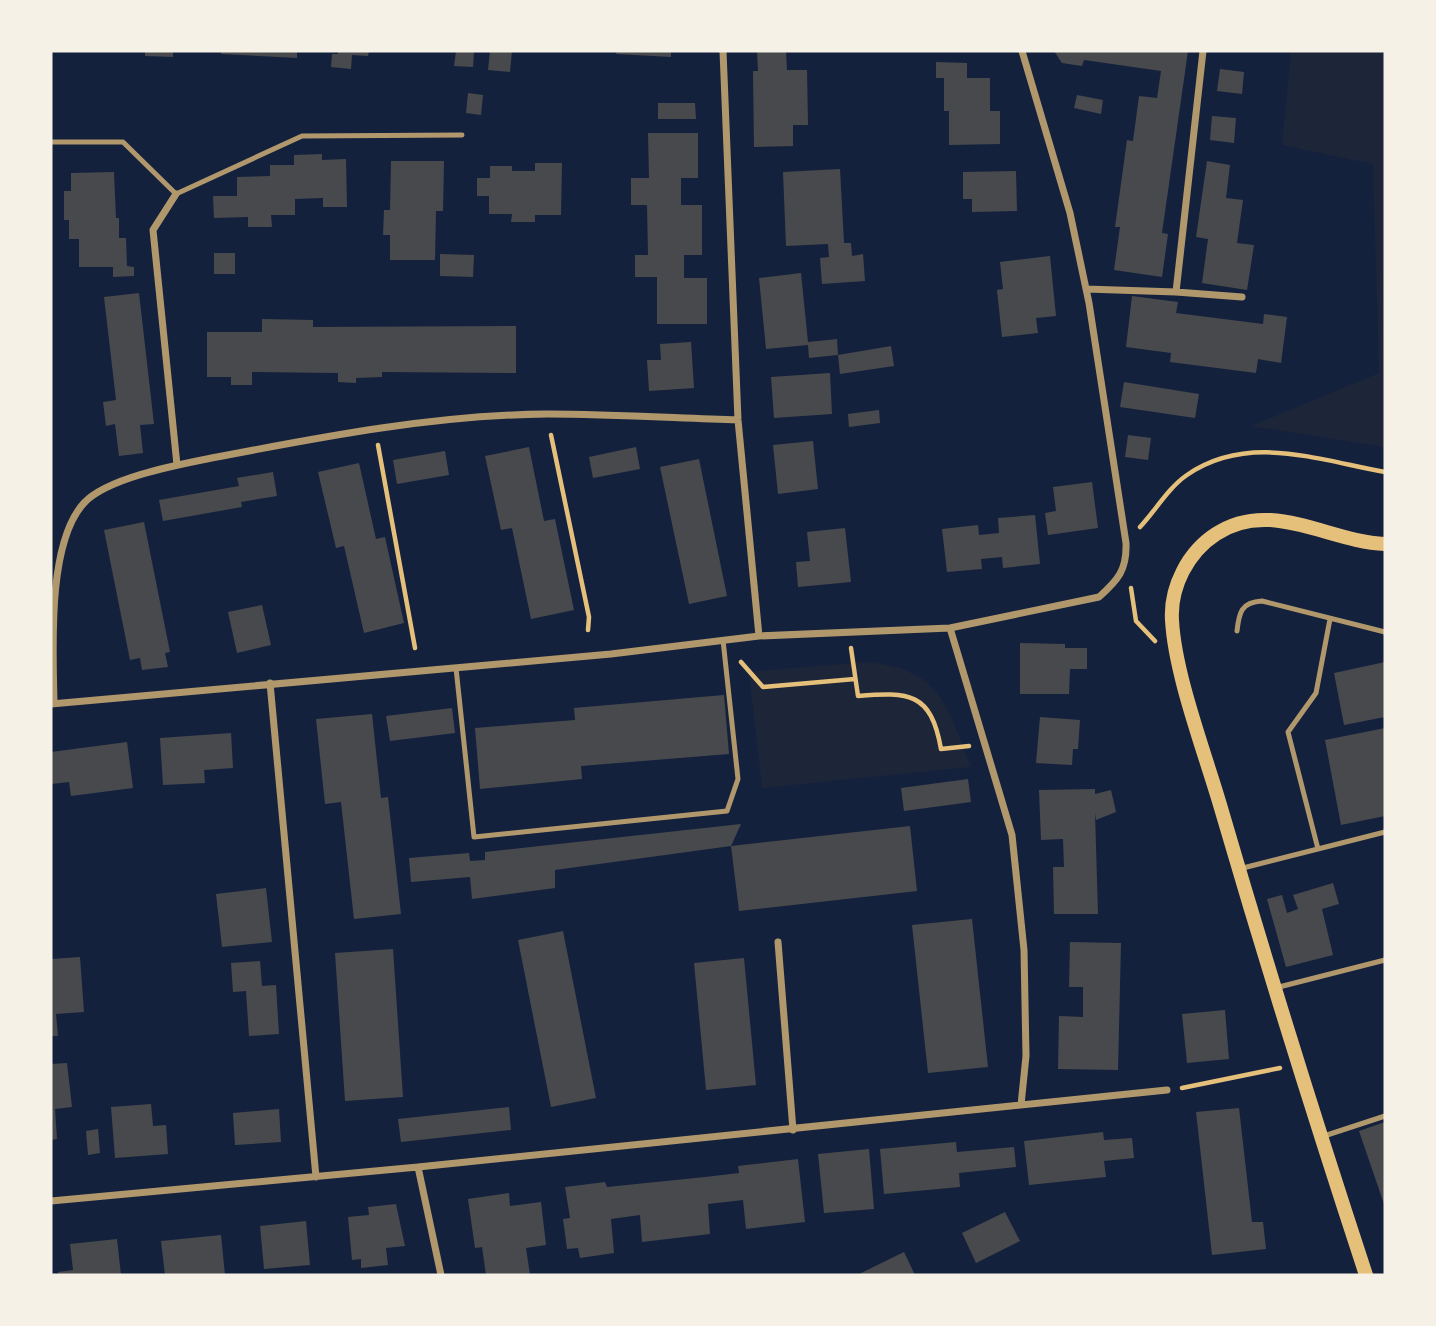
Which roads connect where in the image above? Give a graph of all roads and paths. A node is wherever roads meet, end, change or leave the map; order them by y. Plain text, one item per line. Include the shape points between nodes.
1 (723, 51) edge
2 (1022, 51) edge
3 (1203, 51) edge
4 (462, 135) dead end
5 (51, 142) edge
6 (176, 194) junction
7 (1086, 289) junction
8 (1176, 292) junction
9 (1242, 298) dead end
10 (738, 420) junction
11 (551, 435) dead end
12 (378, 444) dead end
13 (177, 465) junction
14 (1385, 472) edge
15 (1126, 543) junction
16 (1385, 544) edge
17 (1127, 564) junction
18 (1330, 620) junction
19 (950, 628) junction
20 (588, 630) dead end
21 (1237, 631) dead end
22 (1385, 632) edge
23 (759, 636) junction
24 (723, 640) junction
25 (415, 648) dead end
26 (851, 648) dead end
27 (738, 659) dead end
28 (1179, 663) junction
29 (456, 668) junction
30 (855, 679) junction
31 (270, 683) junction
32 (52, 703) edge
33 (970, 746) dead end
34 (1385, 832) edge
35 (1318, 849) junction
36 (1239, 869) junction
37 (778, 942) dead end
38 (1385, 960) edge
39 (1275, 988) junction
40 (1297, 1063) junction
41 (1167, 1090) joint
42 (1021, 1105) junction
43 (1385, 1116) edge
44 (793, 1130) junction
45 (1321, 1137) junction
46 (418, 1167) junction
47 (316, 1177) junction
48 (51, 1201) edge
49 (441, 1275) edge
50 (1366, 1275) edge

1 - 10 street
2 - 7 street via 1070,213
3 - 8 street
4 - 6 lane via 302,136
5 - 6 lane via 123,142
6 - 13 street via 153,230
7 - 8 street
7 - 15 street
8 - 9 street
10 - 13 street via 547,414 461,419 363,430
10 - 23 street
11 - 20 path
12 - 25 path
13 - 32 street via 123,480 84,502 65,532 54,600
14 - 15 path via 1269,451 1219,457 1185,477
15 - 17 street
16 - 28 main road via 1262,519 1217,533 1199,548 1177,580 1172,618
17 - 19 street via 1099,597
17 - 28 path via 1136,621
18 - 21 lane via 1251,602 1239,612
18 - 22 lane
18 - 35 lane via 1316,693 1288,732
19 - 23 street
19 - 42 street via 1012,835 1024,950 1026,1056
23 - 24 street
24 - 29 street
24 - 29 lane via 738,779 727,811 673,817 474,837
26 - 30 path
27 - 30 path via 763,687
28 - 36 main road
29 - 31 street
30 - 33 path via 858,696 900,693 921,704 937,728 941,749
31 - 32 street
31 - 47 street
34 - 35 lane
35 - 36 lane
36 - 39 main road
37 - 44 street
38 - 39 lane
39 - 40 main road
40 - 41 path
40 - 45 main road
41 - 42 street
42 - 44 street
43 - 45 lane
44 - 46 street
45 - 50 main road
46 - 47 street
46 - 49 street
47 - 48 street

